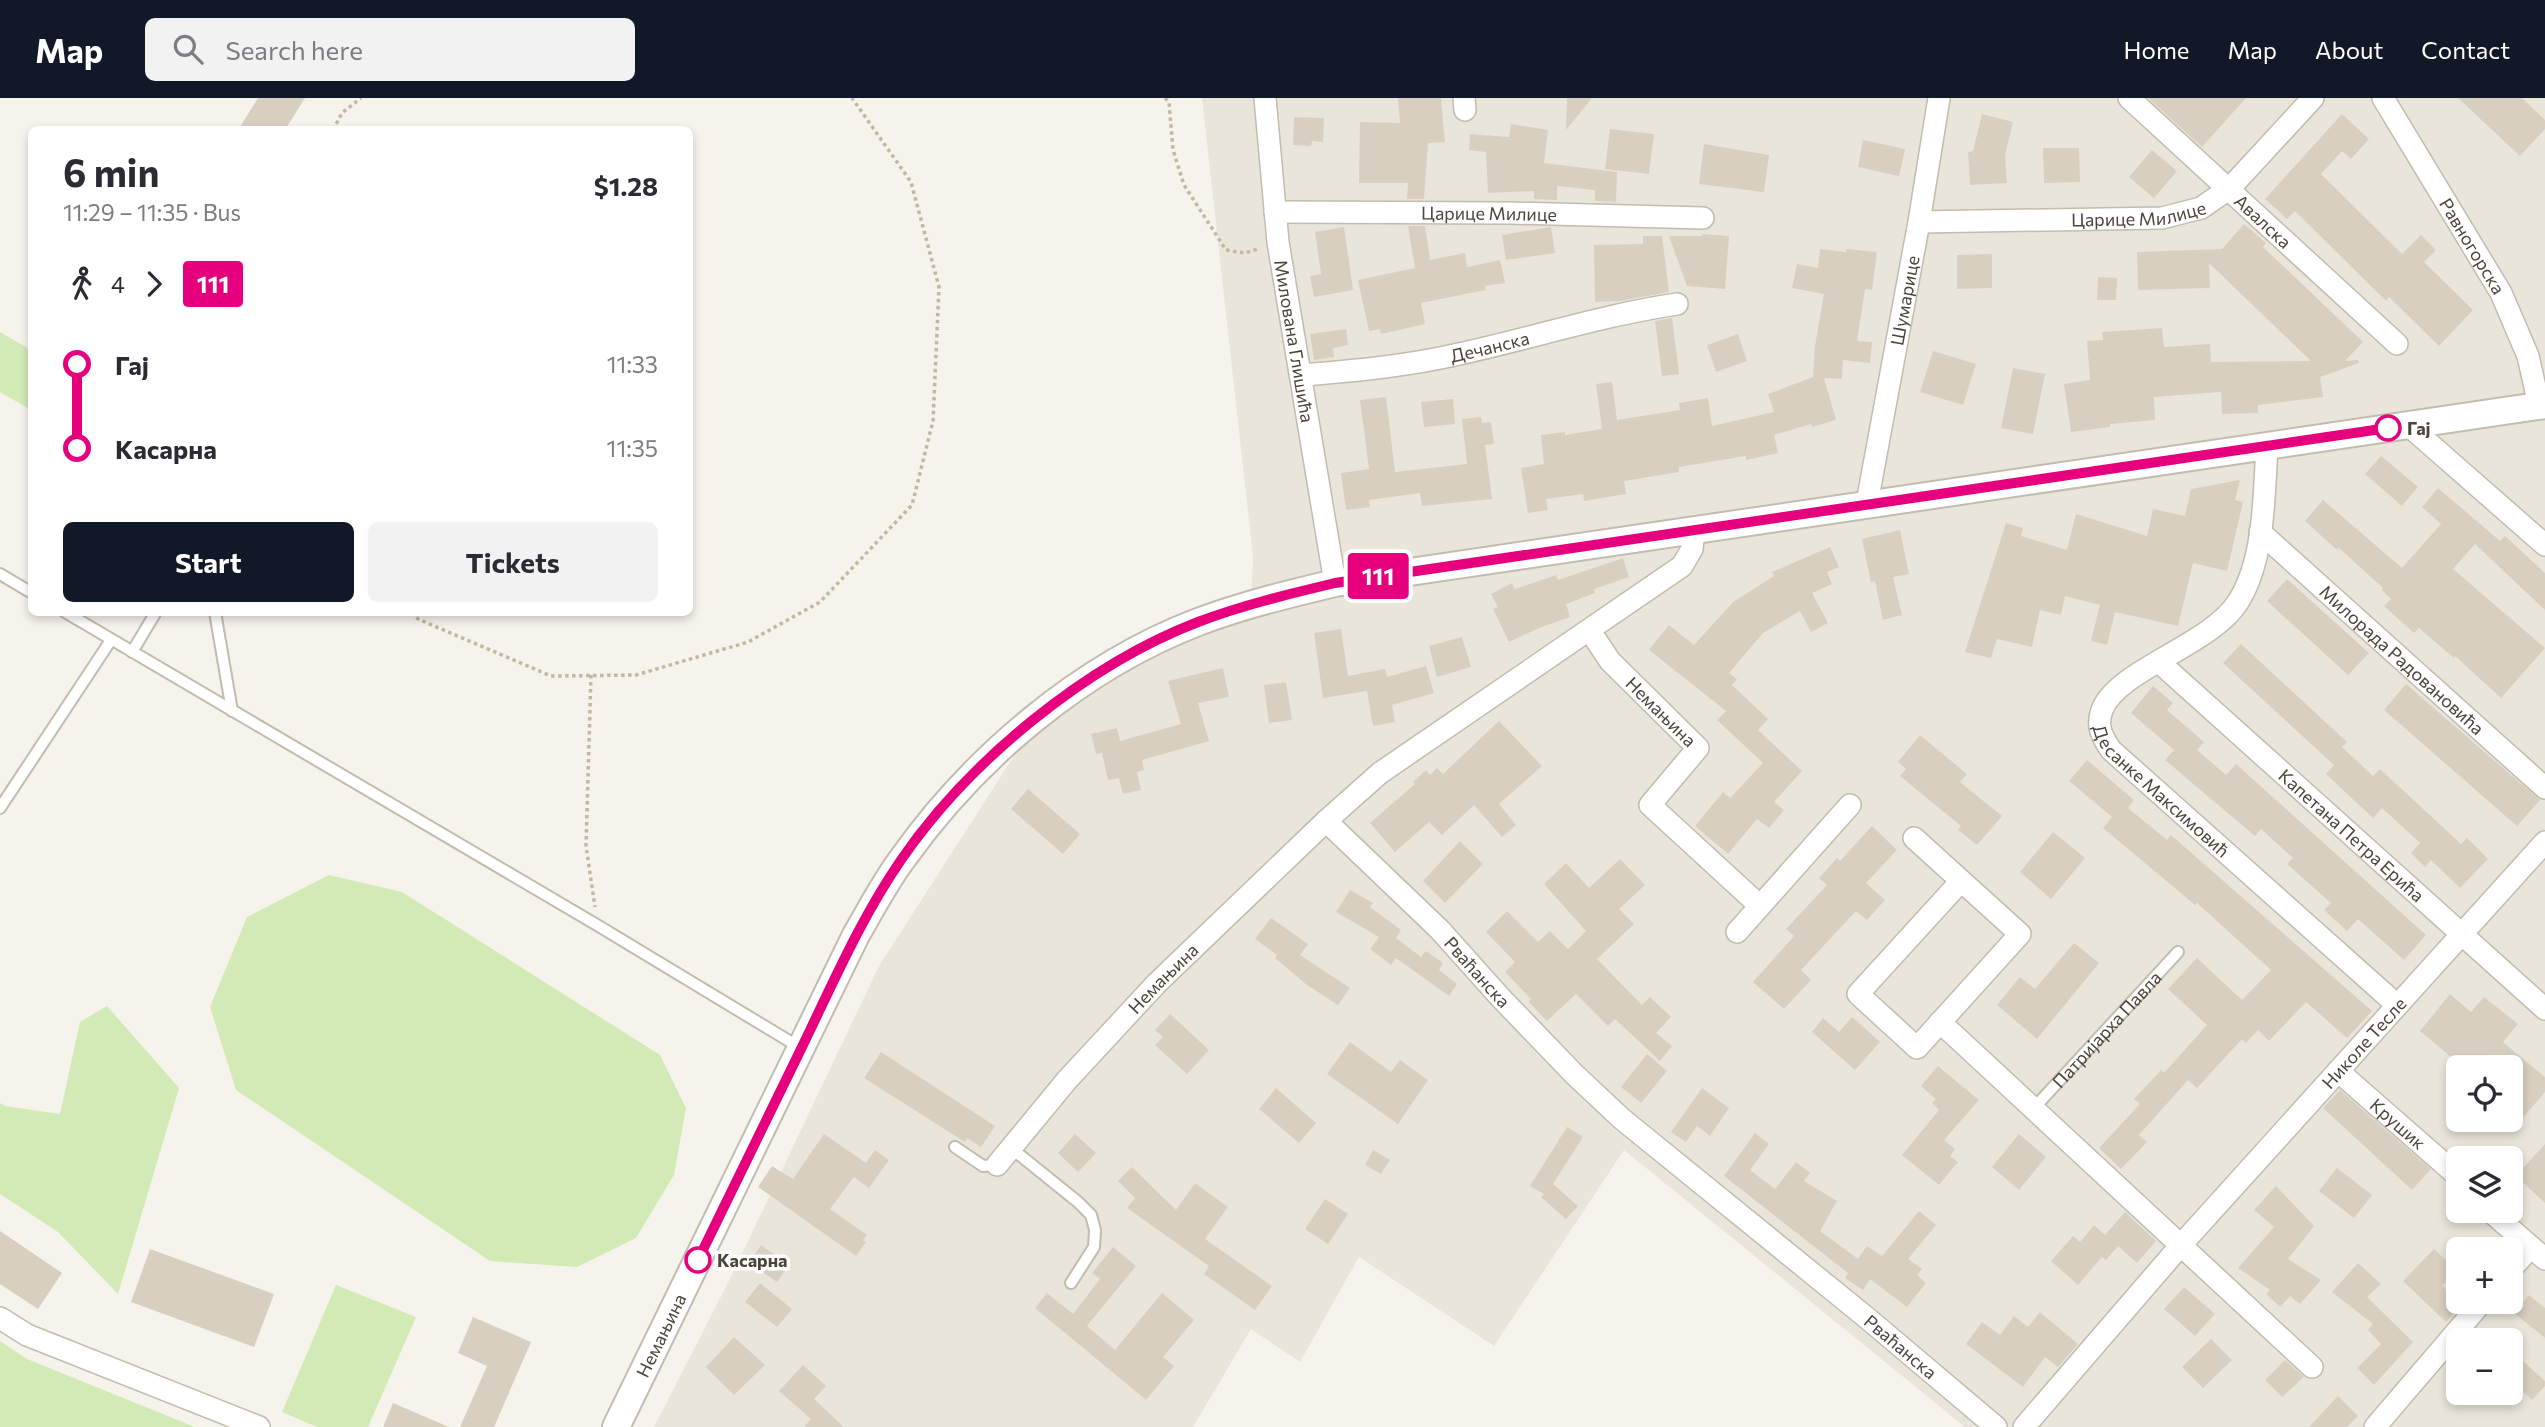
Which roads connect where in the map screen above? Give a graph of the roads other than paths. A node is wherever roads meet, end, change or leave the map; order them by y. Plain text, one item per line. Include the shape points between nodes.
1 (1265, 98) edge
2 (1939, 98) edge
3 (2129, 98) edge
4 (2313, 98) edge
5 (2383, 98) edge
6 (2230, 188) junction
7 (1275, 212) junction
8 (1703, 218) dead end
9 (1919, 222) junction
10 (1677, 304) dead end
11 (2397, 344) dead end
12 (1301, 375) junction
13 (2542, 405) edge
14 (2408, 425) junction
15 (2267, 445) junction
16 (1867, 503) junction
17 (1694, 531) junction
18 (2260, 532) junction
19 (2545, 545) edge
20 (0, 575) edge
21 (1335, 583) junction
22 (28, 591) edge
23 (72, 616) edge
24 (154, 616) edge
25 (216, 616) edge
26 (1590, 631) junction
27 (111, 640) junction
28 (132, 652) junction
29 (2159, 662) junction
30 (232, 711) junction
31 (2545, 788) edge
32 (1850, 805) dead end
33 (0, 808) edge
34 (1326, 821) junction
35 (1913, 838) dead end
36 (2545, 842) edge
37 (1961, 881) junction
38 (1760, 906) junction
39 (1737, 932) dead end
40 (2463, 933) junction
41 (2178, 952) dead end
42 (2397, 1005) junction
43 (2545, 1009) edge
44 (1940, 1022) junction
45 (802, 1049) junction
46 (2338, 1071) junction
47 (2034, 1108) junction
48 (955, 1147) dead end
49 (1011, 1148) junction
50 (997, 1164) joint
51 (2446, 1166) edge
52 (2504, 1223) edge
53 (2181, 1245) junction
54 (2538, 1253) edge
55 (1071, 1283) dead end
56 (2472, 1314) edge
57 (0, 1318) edge
58 (2312, 1367) dead end
59 (259, 1427) edge
60 (616, 1427) edge
61 (1996, 1427) edge
62 (2024, 1427) edge
63 (2375, 1427) edge

1 - 7 street, Милована Глишића
2 - 9 street, Шумарице
3 - 6 street, Авалска
4 - 6 street, Царице Милице
5 - 13 street, Равногорска via 2501,293 2528,356
6 - 9 street, Царице Милице via 2201,208 2162,218
6 - 11 street, Авалска
7 - 8 street, Царице Милице
7 - 12 street, Милована Глишића
9 - 16 street, Шумарице
10 - 12 street, Дечанска via 1585,321 1458,354
12 - 21 street, Милована Глишића
13 - 14 street, Немањина
14 - 15 street, Немањина
14 - 19 street
15 - 16 street, Немањина
15 - 18 street, Десанке Максимовић
16 - 17 street, Немањина
17 - 21 street, Немањина
17 - 26 street via 1692,549 1682,566
18 - 29 street, Десанке Максимовић via 2252,569 2232,612
18 - 31 street, Милорада Радовановића
20 - 22 lane
21 - 45 street, Немањина via 1251,603 1164,636 1087,680 999,750 956,792 902,858 856,935
23 - 27 lane
24 - 28 lane
25 - 30 lane
26 - 34 street via 1380,773
26 - 38 street, Немањина via 1610,661 1698,748 1650,805
27 - 28 lane
27 - 33 lane
28 - 30 lane
29 - 40 street, Капетана Петра Ерића
29 - 42 street, Десанке Максимовић via 2114,693 2102,710 2099,727 2103,739
30 - 45 lane
32 - 38 street
34 - 49 street, Немањина via 1157,983
34 - 61 street, Рваћанска via 1440,930 1508,1006 1622,1119
35 - 37 street
36 - 40 street, Николе Тесле
37 - 44 street via 2020,934
37 - 44 street via 1858,994 1917,1048
38 - 39 street
40 - 42 street, Николе Тесле
40 - 43 street, Капетана Петра Ерића
41 - 47 lane, Патријарха Павла
42 - 46 street, Николе Тесле
44 - 47 street
45 - 60 street, Немањина
46 - 51 street, Крушик
46 - 53 street, Николе Тесле
47 - 53 street
48 - 50 lane, Немањина via 983,1166
49 - 50 street, Немањина
49 - 55 lane via 1091,1216 1094,1247
52 - 54 street
53 - 58 street
53 - 62 street, Николе Тесле
56 - 63 street
57 - 59 street via 27,1335

